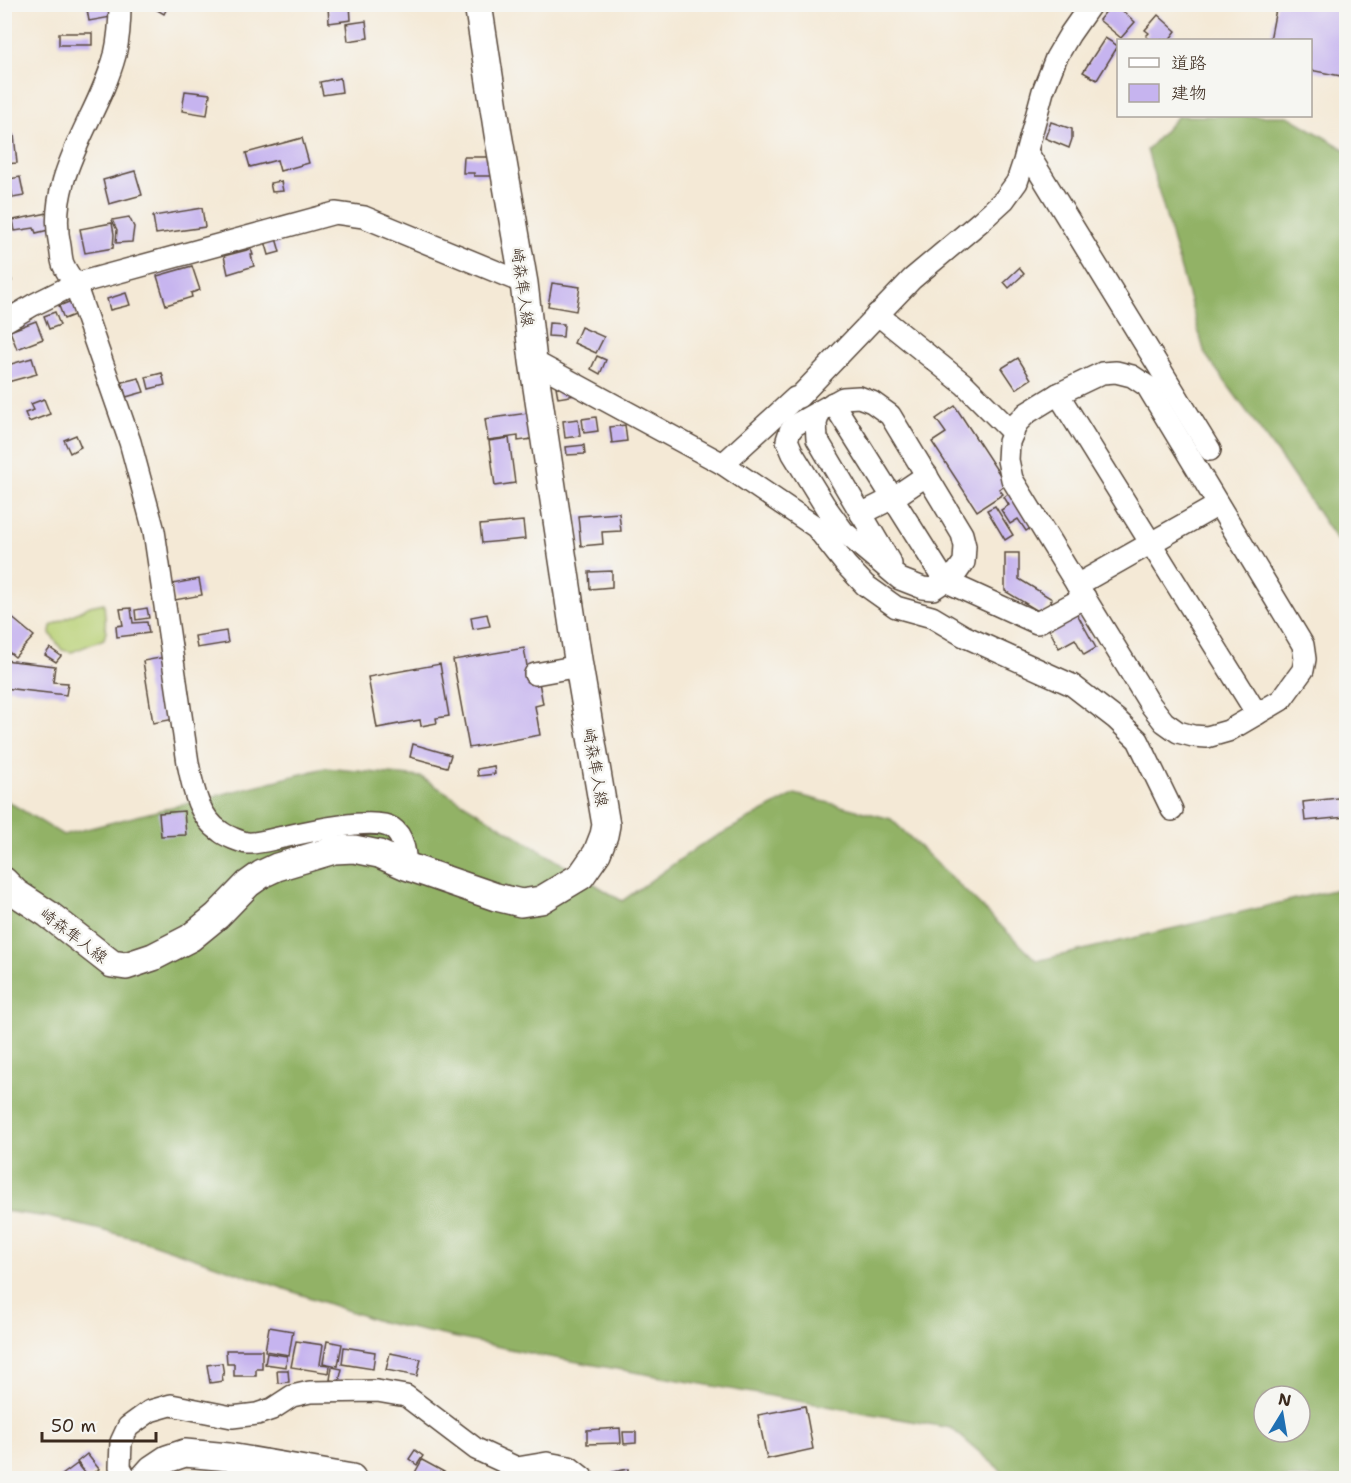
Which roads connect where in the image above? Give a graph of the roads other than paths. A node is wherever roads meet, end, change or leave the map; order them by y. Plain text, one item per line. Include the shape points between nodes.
1 (120, 4) edge
2 (478, 4) edge
3 (1091, 4) edge
4 (1027, 152) junction
5 (524, 283) junction
6 (75, 284) junction
7 (877, 314) junction
8 (4, 322) edge
9 (532, 361) junction
10 (1058, 394) junction
11 (827, 407) junction
12 (1013, 433) junction
13 (1210, 450) dead end
14 (723, 464) junction
15 (927, 475) junction
16 (893, 498) junction
17 (1218, 505) junction
18 (861, 514) junction
19 (1151, 543) junction
20 (900, 579) junction
21 (945, 581) junction
22 (1081, 591) junction
23 (579, 666) junction
24 (535, 674) dead end
25 (1257, 714) junction
26 (1172, 810) dead end
27 (406, 866) junction
28 (4, 881) edge
29 (126, 1479) edge
30 (144, 1479) edge
31 (352, 1479) edge
32 (583, 1479) edge

1 - 6 street via 120,32 114,57 66,170 58,199 57,233 64,264
2 - 5 main road, 崎森隼人線
3 - 4 street via 1056,58
4 - 7 street via 1017,182 1004,200
4 - 13 street
5 - 6 street via 364,217 335,213
5 - 9 main road, 崎森隼人線
6 - 8 street
6 - 27 street via 130,442 154,531 188,763 199,806 221,832 248,843 373,822 391,827 405,848
7 - 12 street via 965,385
7 - 14 street via 799,397
9 - 14 street
9 - 23 main road, 崎森隼人線
10 - 12 street via 1027,413
10 - 17 street via 1102,373 1132,376 1147,386
10 - 19 street
11 - 15 street via 843,398 859,397 872,402 890,415
11 - 16 street
11 - 18 street via 816,423 817,439
11 - 20 street via 795,425 787,440 843,531
12 - 22 street via 1008,460 1012,479
14 - 26 street via 816,527 865,585 896,607 932,617 964,636 1072,685 1138,740
15 - 16 street
15 - 21 street via 962,534 964,562
16 - 18 street
16 - 21 street
17 - 19 street
17 - 25 street via 1303,645 1303,670 1281,700
18 - 20 street
19 - 22 street
19 - 25 street
20 - 21 street via 933,589
21 - 22 street via 1037,623
22 - 25 street via 1150,704 1178,732 1208,737 1228,731
23 - 24 street
23 - 27 main road, 崎森隼人線 via 606,825 597,853 581,876 541,900 521,903
27 - 28 main road, 崎森隼人線 via 379,854 354,849 334,850 277,867 248,884 190,938 126,966 112,964
29 - 32 street via 120,1467 121,1442 128,1427 150,1411 171,1405 232,1417 257,1414 292,1396 310,1392 377,1391 406,1396 476,1449 517,1468 547,1463 568,1467
30 - 31 main road via 167,1459 185,1453

